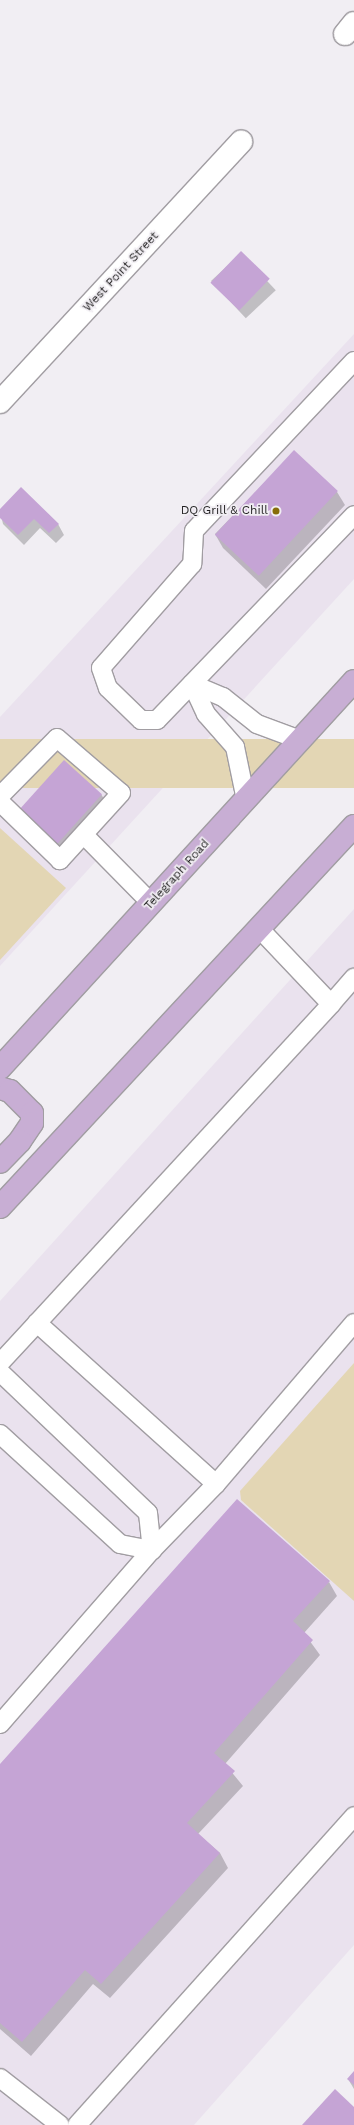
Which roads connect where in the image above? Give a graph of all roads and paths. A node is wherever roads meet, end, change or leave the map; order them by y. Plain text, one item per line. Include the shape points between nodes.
1 (241, 142) dead end
2 (354, 361) edge
3 (0, 402) edge
4 (354, 515) edge
5 (354, 681) edge
6 (192, 684) junction
7 (300, 740) junction
8 (0, 796) edge
9 (246, 800) junction
10 (0, 802) edge
11 (354, 826) edge
12 (84, 835) junction
13 (151, 903) junction
14 (259, 928) junction
15 (354, 978) edge
16 (330, 1004) junction
17 (0, 1068) edge
18 (0, 1088) edge
19 (0, 1162) edge
20 (0, 1207) edge
21 (37, 1323) junction
22 (354, 1323) edge
23 (0, 1363) edge
24 (0, 1372) edge
25 (0, 1434) edge
26 (216, 1484) junction
27 (152, 1550) junction
28 (0, 1724) edge
29 (354, 1816) edge
30 (0, 2078) edge
31 (60, 2125) edge
32 (77, 2125) edge

1 - 3 street, West Point Street
2 - 6 lane via 194,531 192,564 101,668 108,688 141,720 157,720
4 - 6 lane
5 - 7 main road, Telegraph Road
6 - 7 lane via 223,697 257,724
6 - 9 lane via 206,714 235,747
7 - 9 main road, Telegraph Road
8 - 12 lane via 57,738 121,793
9 - 13 main road, Telegraph Road
10 - 12 lane via 60,860
11 - 14 main road
12 - 13 lane
13 - 17 main road, Telegraph Road
14 - 16 lane
14 - 20 main road
15 - 16 lane
16 - 21 lane
18 - 19 main road via 10,1091 32,1113 32,1123 20,1141
21 - 23 lane
21 - 26 lane
22 - 26 lane
24 - 27 lane via 148,1513
25 - 27 lane via 120,1544
26 - 27 lane
27 - 28 lane
29 - 32 lane
30 - 31 lane

